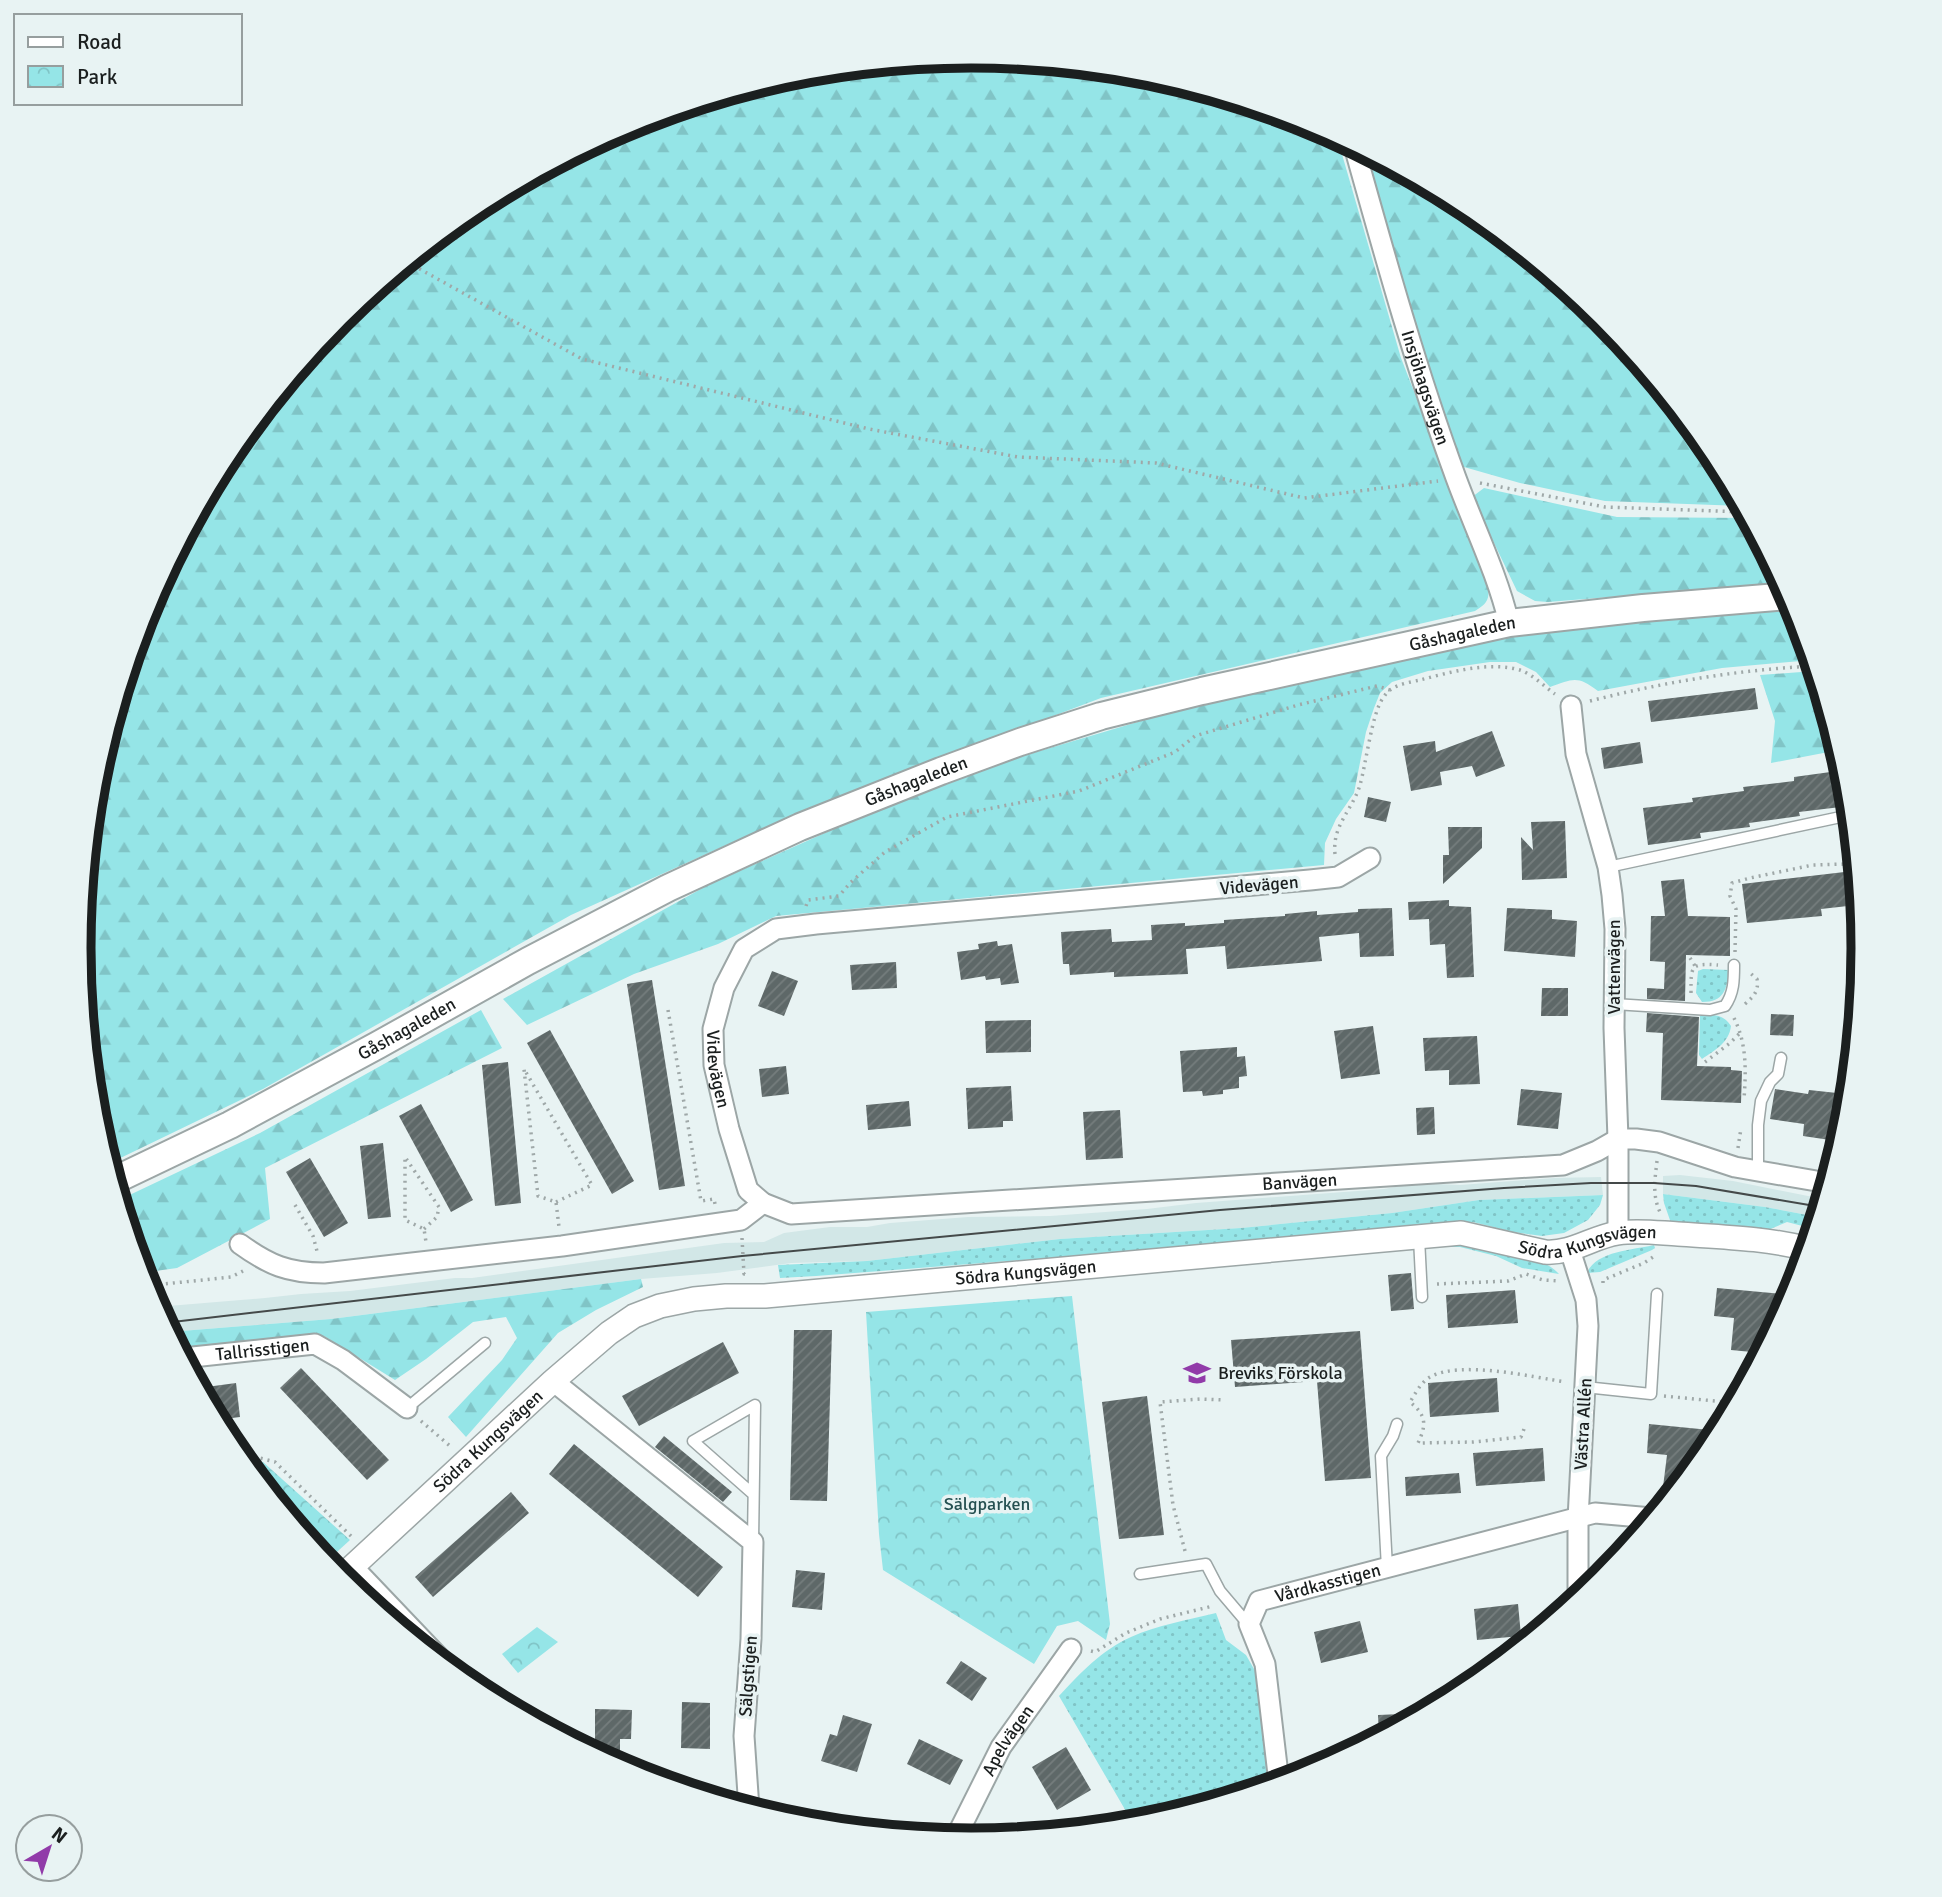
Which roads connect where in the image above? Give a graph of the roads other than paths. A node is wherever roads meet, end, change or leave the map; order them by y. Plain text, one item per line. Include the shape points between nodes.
1 (1357, 158) edge
2 (1777, 597) edge
3 (1509, 623) junction
4 (1571, 706) road end
5 (1841, 817) edge
6 (1370, 858) dead end
7 (1608, 867) junction
8 (1734, 965) road end
9 (1614, 1004) junction
10 (1781, 1058) dead end
11 (1618, 1139) junction
12 (1758, 1172) junction
13 (121, 1177) edge
14 (1819, 1182) edge
15 (763, 1203) junction
16 (1618, 1233) junction
17 (1419, 1237) junction
18 (240, 1244) dead end
19 (1799, 1247) edge
20 (1570, 1250) junction
21 (1657, 1294) dead end
22 (1422, 1297) dead end
23 (485, 1343) dead end
24 (192, 1357) edge
25 (553, 1381) junction
26 (1585, 1386) junction
27 (407, 1408) joint
28 (1397, 1424) dead end
29 (753, 1494) junction
30 (1642, 1517) edge
31 (1578, 1519) junction
32 (753, 1542) junction
33 (1387, 1568) junction
34 (349, 1571) edge
35 (1140, 1574) dead end
36 (1578, 1585) edge
37 (1249, 1624) junction
38 (1071, 1649) road end
39 (1278, 1773) edge
40 (748, 1800) edge
41 (961, 1829) edge

1 - 3 street, Insjöhagsvägen via 1399,305
2 - 3 main road, Gåshagaleden
3 - 13 main road, Gåshagaleden via 1101,716 941,771 800,827 656,894 230,1125
4 - 7 street, Vattenvägen via 1576,754
5 - 7 lane
6 - 15 street, Videvägen via 1338,877 776,929 744,949 724,988 713,1029 713,1065 729,1129 748,1190
7 - 9 street, Vattenvägen via 1615,929
8 - 9 lane via 1725,1006 1710,1010
9 - 11 street, Vattenvägen
10 - 12 lane via 1778,1074 1761,1101
11 - 12 street via 1659,1142
11 - 15 street, Banvägen via 1563,1165 791,1214
11 - 16 street, Vattenvägen
12 - 14 street
15 - 18 street via 741,1220 717,1224 324,1273 300,1273 265,1260
16 - 19 street, Södra Kungsvägen via 1734,1237
16 - 20 street, Södra Kungsvägen
17 - 20 street, Södra Kungsvägen via 1461,1233 1545,1252
17 - 22 lane
17 - 25 street, Södra Kungsvägen via 694,1299 634,1316
20 - 26 street, Västra Allén via 1586,1300
21 - 26 lane via 1651,1394
23 - 27 lane
24 - 27 street, Tallrisstigen via 315,1344
25 - 32 street
25 - 34 street, Södra Kungsvägen
26 - 31 street, Västra Allén
28 - 33 lane via 1381,1456
29 - 29 lane, Sälgstigen via 753,1482 755,1405 693,1441
29 - 32 lane, Sälgstigen
30 - 31 street, Vårdkasstigen via 1595,1513
31 - 33 street, Vårdkasstigen
31 - 36 street, Västra Allén
32 - 40 street, Sälgstigen via 744,1736
33 - 37 street, Vårdkasstigen via 1259,1601
35 - 37 lane via 1206,1564 1220,1591
37 - 39 street via 1265,1664
38 - 41 street, Apelvägen via 1001,1747

